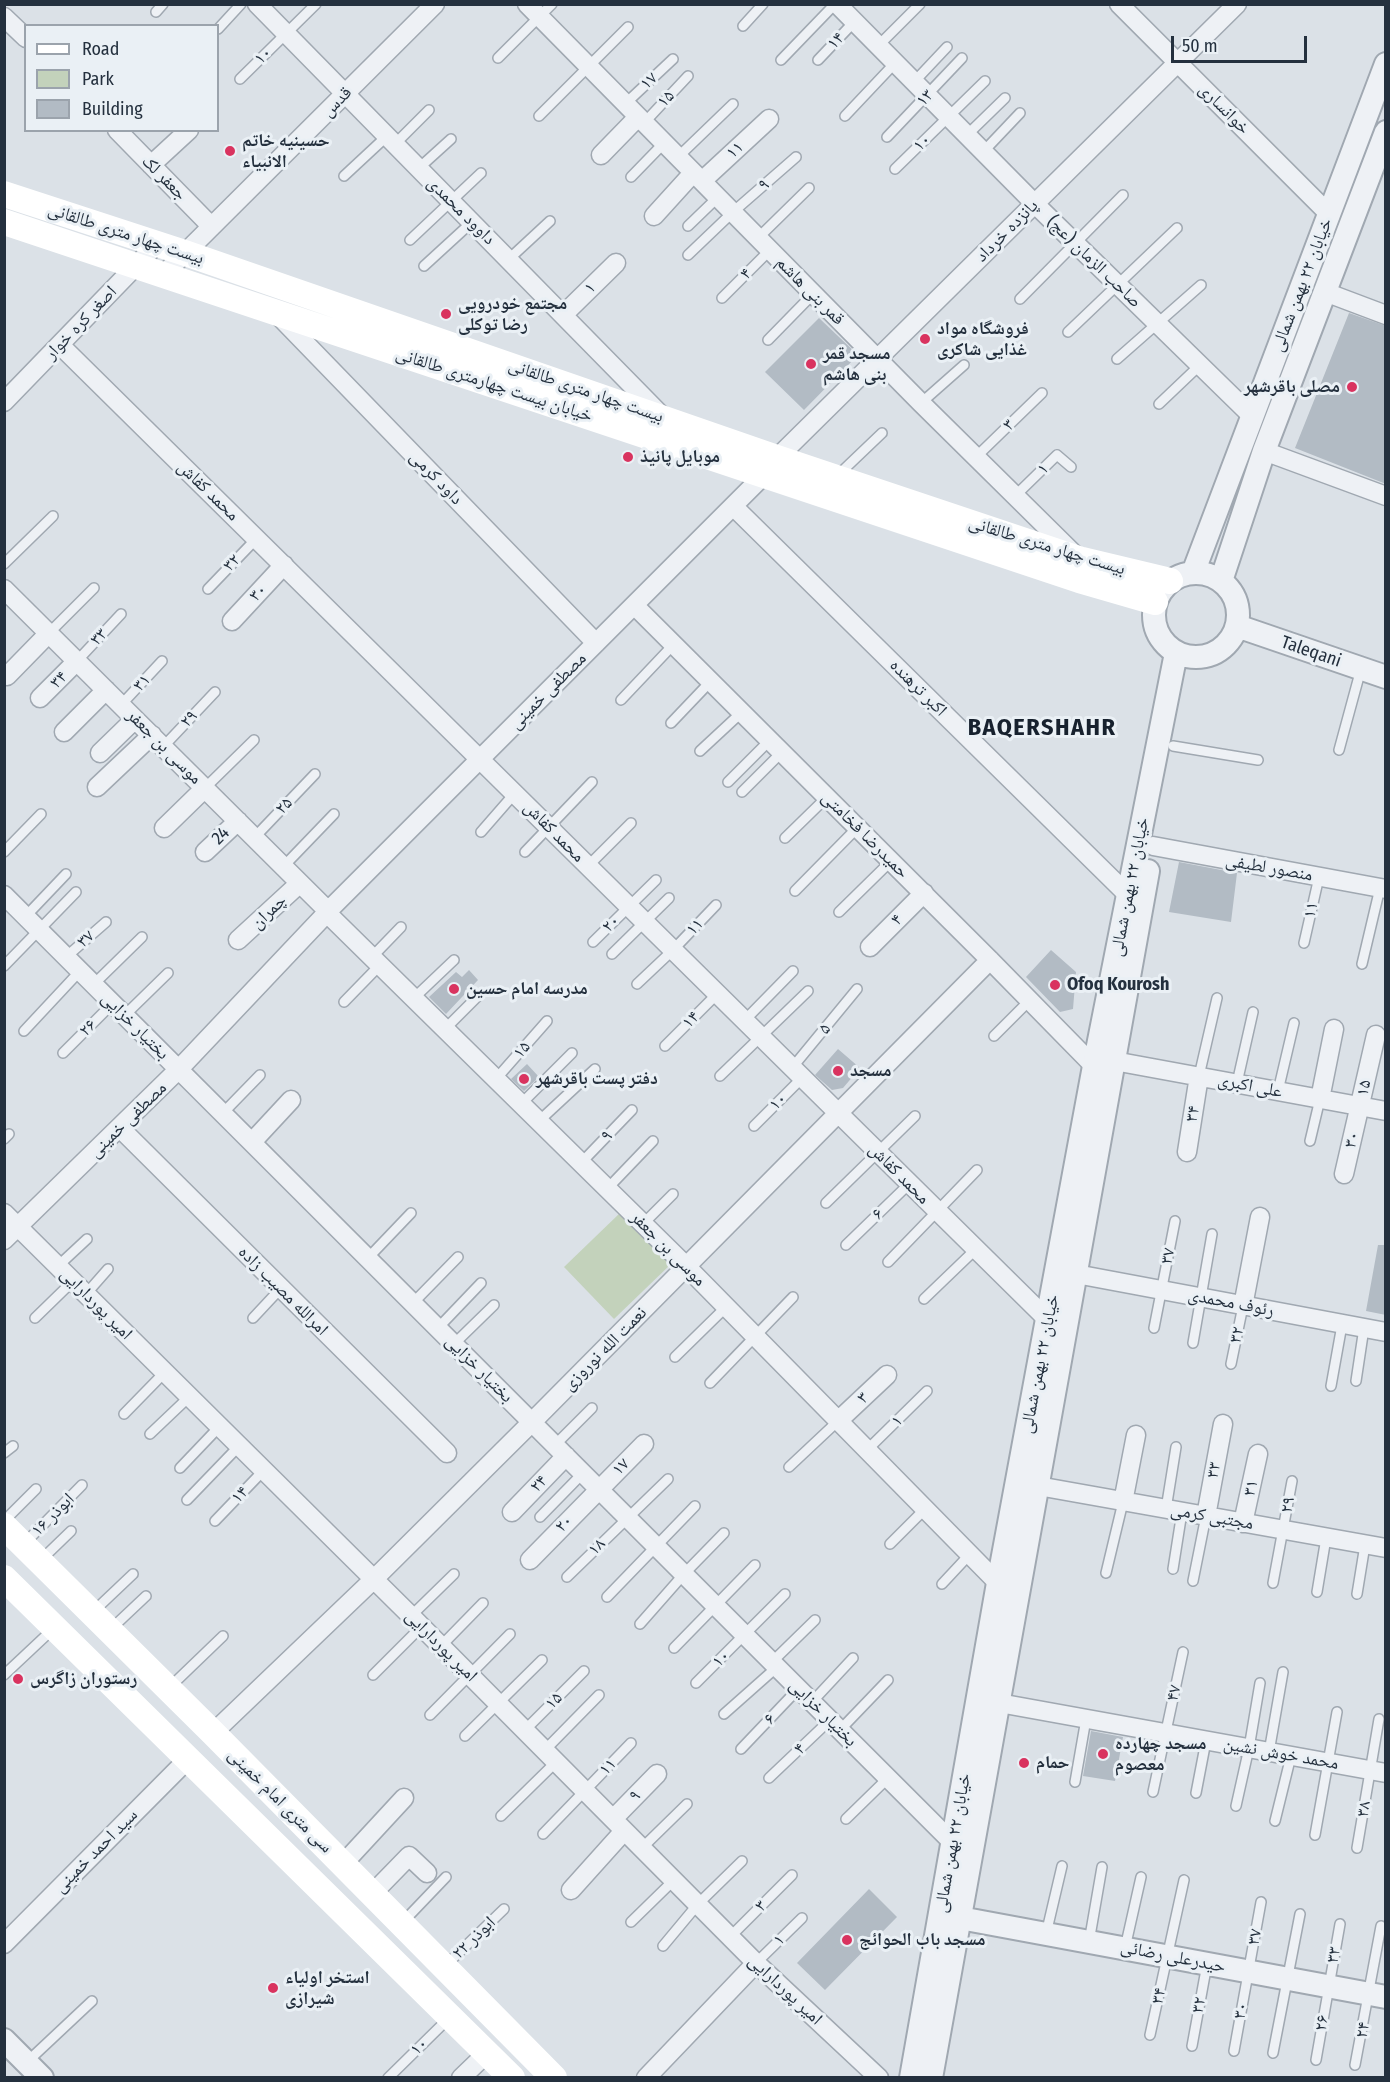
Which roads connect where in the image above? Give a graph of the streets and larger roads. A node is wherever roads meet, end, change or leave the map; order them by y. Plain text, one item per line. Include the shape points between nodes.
1 (257, 4) edge
2 (435, 4) edge
3 (836, 4) edge
4 (1119, 4) edge
5 (1238, 4) edge
6 (540, 9) edge
7 (4, 17) edge
8 (24, 36) edge
9 (1178, 63) junction
10 (1386, 64) edge
11 (345, 94) junction
12 (636, 114) junction
13 (769, 119) dead end
14 (119, 132) edge
15 (187, 132) edge
16 (1384, 140) edge
17 (601, 154) dead end
18 (151, 165) junction
19 (698, 177) junction
20 (4, 194) edge
21 (1035, 204) junction
22 (1329, 214) junction
23 (654, 216) dead end
24 (4, 222) edge
25 (211, 226) junction
26 (157, 244) junction
27 (185, 253) junction
28 (616, 262) dead end
29 (136, 267) junction
30 (162, 276) junction
31 (1325, 292) junction
32 (276, 313) junction
33 (564, 314) junction
34 (1386, 315) edge
35 (60, 345) junction
36 (878, 359) junction
37 (4, 402) edge
38 (1252, 416) junction
39 (664, 418) junction
40 (1264, 451) junction
41 (771, 467) junction
42 (1386, 496) edge
43 (733, 506) junction
44 (284, 565) junction
45 (1080, 570) junction
46 (1182, 577) junction
47 (1221, 581) junction
48 (6, 592) edge
49 (1155, 602) junction
50 (634, 605) junction
51 (232, 621) dead end
52 (1237, 626) junction
53 (49, 633) junction
54 (596, 643) junction
55 (1184, 655) junction
56 (77, 661) junction
57 (7, 676) dead end
58 (1386, 677) edge
59 (106, 690) junction
60 (40, 698) dead end
61 (135, 719) junction
62 (64, 732) dead end
63 (157, 741) junction
64 (100, 753) dead end
65 (481, 759) junction
66 (97, 787) dead end
67 (205, 788) junction
68 (238, 821) junction
69 (164, 828) dead end
70 (1153, 846) junction
71 (205, 852) dead end
72 (300, 883) junction
73 (1383, 889) edge
74 (924, 894) junction
75 (4, 895) edge
76 (1128, 895) junction
77 (328, 912) junction
78 (238, 940) dead end
79 (870, 947) dead end
80 (990, 960) junction
81 (1334, 1029) dead end
82 (1376, 1035) dead end
83 (1104, 1063) junction
84 (179, 1070) junction
85 (1200, 1076) junction
86 (1320, 1099) junction
87 (291, 1100) dead end
88 (1360, 1107) junction
89 (1386, 1111) edge
90 (837, 1113) junction
91 (120, 1128) junction
92 (252, 1142) junction
93 (1187, 1152) dead end
94 (1344, 1174) dead end
95 (4, 1213) edge
96 (1260, 1217) dead end
97 (18, 1227) junction
98 (4, 1240) edge
99 (687, 1267) junction
100 (1076, 1274) junction
101 (1244, 1306) junction
102 (1048, 1320) junction
103 (1386, 1332) edge
104 (887, 1375) dead end
105 (838, 1421) junction
106 (532, 1422) junction
107 (1223, 1424) dead end
108 (1136, 1435) dead end
109 (644, 1444) dead end
110 (561, 1451) junction
111 (447, 1453) dead end
112 (1258, 1454) dead end
113 (1038, 1486) junction
114 (599, 1489) junction
115 (1123, 1502) junction
116 (512, 1512) dead end
117 (1206, 1516) junction
118 (1244, 1523) junction
119 (4, 1527) edge
120 (1386, 1548) edge
121 (530, 1560) dead end
122 (4, 1578) edge
123 (374, 1579) junction
124 (998, 1583) junction
125 (999, 1703) junction
126 (213, 1734) junction
127 (188, 1759) junction
128 (1378, 1772) edge
129 (657, 1774) dead end
130 (404, 1798) dead end
131 (619, 1825) junction
132 (953, 1843) junction
133 (343, 1864) junction
134 (427, 1873) dead end
135 (571, 1890) dead end
136 (372, 1894) junction
137 (960, 1918) junction
138 (4, 1944) edge
139 (756, 1963) junction
140 (1378, 1995) edge
141 (4, 2040) edge
142 (487, 2053) junction
143 (34, 2070) edge
144 (461, 2078) edge
145 (512, 2078) edge
146 (554, 2078) edge
147 (646, 2078) edge
148 (879, 2078) edge
149 (911, 2078) edge
150 (931, 2078) edge

1 - 11 street, داوود محمدی
2 - 11 street, قدس
3 - 21 street, صاحب الزمان (عج)
4 - 9 street, خوانساری
5 - 9 street, پانزده خرداد
6 - 12 street, قمر بنی هاشم via 588,66
7 - 8 street
9 - 21 street, پانزده خرداد
9 - 22 street, خوانساری
10 - 22 street, خیابان ۲۲ بهمن شمالی
11 - 25 street, قدس
11 - 33 street, داوود محمدی
12 - 17 street
12 - 19 street, قمر بنی هاشم
13 - 19 street, ۱۱
14 - 18 street, جعفر لک
15 - 18 street
16 - 31 street, خیابان ۲۲ بهمن شمالی
18 - 25 street, جعفر لک
19 - 23 street
19 - 36 street, قمر بنی هاشم
20 - 26 main road, بیست چهار متری طالقانی
21 - 36 street, پانزده خرداد
21 - 38 street, صاحب الزمان (عج)
22 - 38 street, خیابان ۲۲ بهمن شمالی
24 - 29 main road, خیابان بیست چهارمتری طالقانی
25 - 27 street, قدس
26 - 27 main road, بیست چهار متری طالقانی
26 - 29 street, اصغر کره خوار
27 - 30 street, قدس
27 - 39 main road, بیست چهار متری طالقانی
28 - 33 street, ۱
29 - 30 main road, خیابان بیست چهارمتری طالقانی
29 - 35 street, اصغر کره خوار
30 - 32 main road, خیابان بیست چهارمتری طالقانی
31 - 34 street
31 - 40 street, خیابان ۲۲ بهمن شمالی
32 - 41 main road, خیابان بیست چهارمتری طالقانی
32 - 54 street, داود کرمی
33 - 39 street, داوود محمدی
35 - 37 street, اصغر کره خوار
35 - 44 street, محمد کفاش
36 - 41 street, پانزده خرداد
36 - 45 street, قمر بنی هاشم via 1015,496
38 - 46 street, خیابان ۲۲ بهمن شمالی
39 - 41 main road, بیست چهار متری طالقانی
40 - 42 street
40 - 47 street, خیابان ۲۲ بهمن شمالی
41 - 43 street, مصطفی خمینی
41 - 45 main road, خیابان بیست چهارمتری طالقانی
41 - 45 main road, بیست چهار متری طالقانی via 836,478
43 - 50 street, مصطفی خمینی
43 - 76 street, اکبر ترهنده
44 - 51 street, ۳۰
44 - 65 street, محمد کفاش
45 - 46 main road, بیست چهار متری طالقانی
45 - 49 main road, خیابان بیست چهارمتری طالقانی
46 - 47 street via 1208,575
46 - 49 street via 1161,591
47 - 52 street via 1236,601
48 - 53 street, موسی بن جعفر
49 - 55 street via 1153,614 1159,636 1167,646
50 - 54 street, مصطفی خمینی
50 - 74 street, حمیدرضا فخامتی
52 - 55 street via 1220,650 1203,657
52 - 58 street, Taleqani
53 - 56 street, موسی بن جعفر
53 - 57 street
54 - 65 street, مصطفی خمینی
55 - 70 street, خیابان ۲۲ بهمن شمالی via 1173,746
55 - 76 street, خیابان ۲۲ بهمن شمالی
56 - 59 street, موسی بن جعفر
56 - 60 street, ۳۴
59 - 61 street, موسی بن جعفر
59 - 62 street
61 - 63 street, موسی بن جعفر
61 - 64 street
63 - 66 street
63 - 67 street, موسی بن جعفر
65 - 77 street, مصطفی خمینی
65 - 90 street, محمد کفاش
67 - 68 street, موسی بن جعفر
67 - 69 street
68 - 71 street, 24
68 - 72 street, موسی بن جعفر
70 - 73 street, منصور لطیفی
70 - 83 street, خیابان ۲۲ بهمن شمالی
72 - 77 street, موسی بن جعفر
72 - 78 street, چمران
74 - 79 street, ۴
74 - 80 street, حمیدرضا فخامتی
75 - 84 street, بختیار خزایی
76 - 83 street, خیابان ۲۲ بهمن شمالی
77 - 84 street, مصطفی خمینی
77 - 99 street, موسی بن جعفر
80 - 83 street, حمیدرضا فخامتی
80 - 90 street, نعمت الله نوروزی
81 - 86 street
82 - 88 street, ۱۵
83 - 85 street, علی اکبری
83 - 100 street, خیابان ۲۲ بهمن شمالی
83 - 102 street, خیابان ۲۲ بهمن شمالی
84 - 91 street, مصطفی خمینی
84 - 92 street, بختیار خزایی
85 - 86 street, علی اکبری
85 - 93 street, ۳۴
86 - 88 street, علی اکبری
87 - 92 street
88 - 89 street, علی اکبری
88 - 94 street, ۳۰
90 - 99 street, نعمت الله نوروزی
90 - 102 street, محمد کفاش
91 - 97 street, مصطفی خمینی
91 - 111 street, امرالله مصیب زاده
92 - 106 street, بختیار خزایی
95 - 97 street, امیر پوردارایی
96 - 101 street
97 - 98 street, مصطفی خمینی
97 - 123 street, امیر پوردارایی
99 - 105 street, موسی بن جعفر
99 - 106 street, نعمت الله نوروزی
100 - 101 street, رئوف محمدی
100 - 113 street, خیابان ۲۲ بهمن شمالی
101 - 103 street, رئوف محمدی
102 - 124 street, خیابان ۲۲ بهمن شمالی
104 - 105 street, ۳
105 - 124 street, موسی بن جعفر
106 - 110 street, بختیار خزایی
106 - 123 street, نعمت الله نوروزی
107 - 117 street, ۳۳
108 - 115 street
109 - 114 street, ۱۷
110 - 114 street, بختیار خزایی
110 - 116 street, ۲۴
112 - 118 street, ۳۱
113 - 115 street, مجتبی کرمی
113 - 125 street, خیابان ۲۲ بهمن شمالی
114 - 121 street, ۲۰
114 - 132 street, بختیار خزایی
115 - 117 street, مجتبی کرمی
117 - 118 street, مجتبی کرمی
118 - 120 street, مجتبی کرمی
119 - 126 main road, سی متری امام خمینی
122 - 127 main road, سی متری امام خمینی
123 - 126 street, نعمت الله نوروزی
123 - 131 street, امیر پوردارایی
124 - 132 street, خیابان ۲۲ بهمن شمالی
125 - 128 street, محمد خوش نشین
125 - 137 street, خیابان ۲۲ بهمن شمالی
126 - 133 main road, سی متری امام خمینی
127 - 138 street, سید احمد خمینی
127 - 142 main road, سی متری امام خمینی
129 - 131 street, ۹
130 - 133 street
131 - 135 street
131 - 139 street, امیر پوردارایی
132 - 149 street, خیابان ۲۲ بهمن شمالی
133 - 136 main road, سی متری امام خمینی
134 - 136 street via 408,1856
136 - 146 main road, سی متری امام خمینی
137 - 140 street, حیدرعلی رضائی
137 - 150 street, خیابان ۲۲ بهمن شمالی
139 - 147 street
139 - 148 street, امیر پوردارایی
141 - 143 street
142 - 144 street
142 - 145 main road, سی متری امام خمینی

